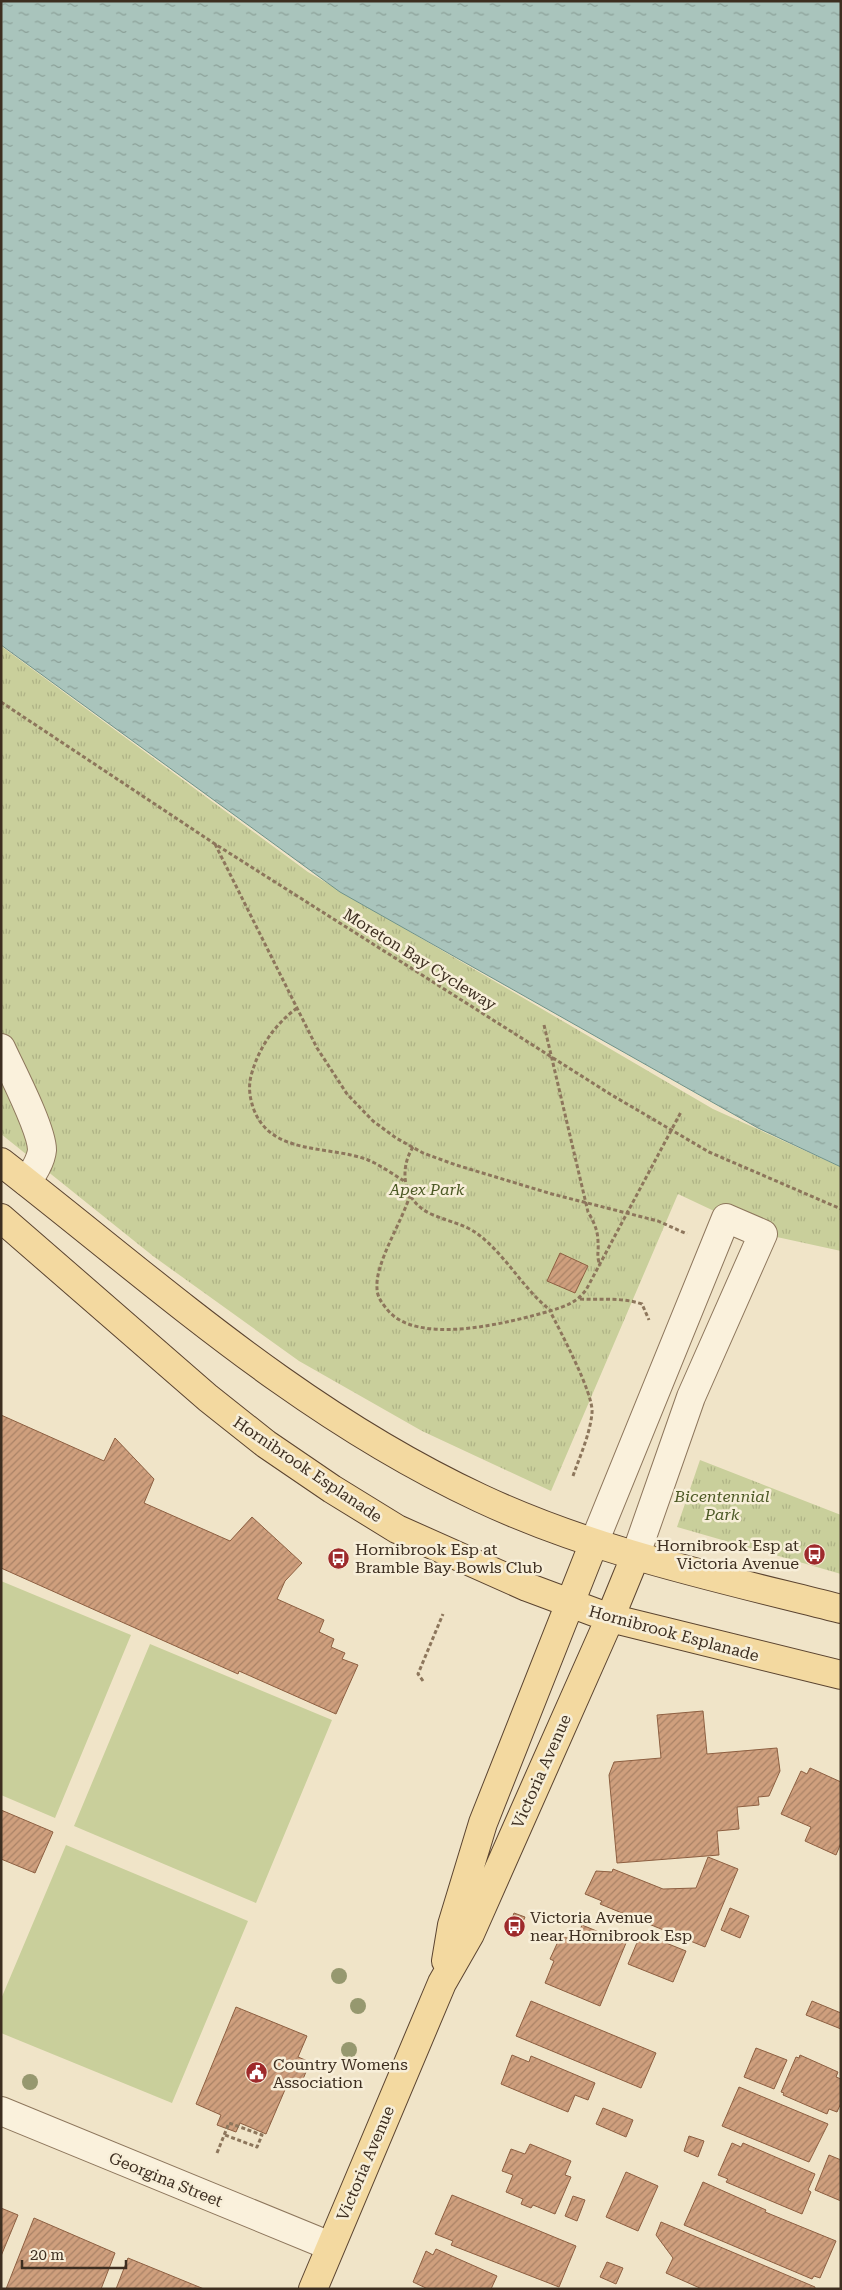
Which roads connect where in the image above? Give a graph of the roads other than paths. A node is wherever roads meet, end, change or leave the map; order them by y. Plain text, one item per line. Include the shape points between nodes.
1 (1, 1048) edge
2 (1, 1162) edge
3 (27, 1182) junction
4 (1, 1218) edge
5 (594, 1544) junction
6 (635, 1557) junction
7 (569, 1605) junction
8 (841, 1609) edge
9 (610, 1618) junction
10 (841, 1675) edge
11 (442, 1983) junction
12 (1, 2111) edge
13 (330, 2246) junction
14 (313, 2289) edge

1 - 3 street via 36,1127 42,1150
2 - 3 main road
3 - 5 main road via 206,1327 323,1410 421,1470 482,1499
4 - 7 main road, Hornibrook Esplanade via 208,1398 332,1490 397,1529
5 - 6 main road
5 - 6 street via 726,1218 764,1234 691,1397
5 - 7 main road, Victoria Avenue
6 - 8 main road
6 - 9 main road, Victoria Avenue
7 - 9 main road, Hornibrook Esplanade
7 - 11 main road, Victoria Avenue via 483,1823 452,1925
9 - 10 main road, Hornibrook Esplanade
9 - 11 main road, Victoria Avenue via 470,1934
11 - 13 main road, Victoria Avenue
12 - 13 street, Georgina Street
13 - 14 main road, Victoria Avenue

